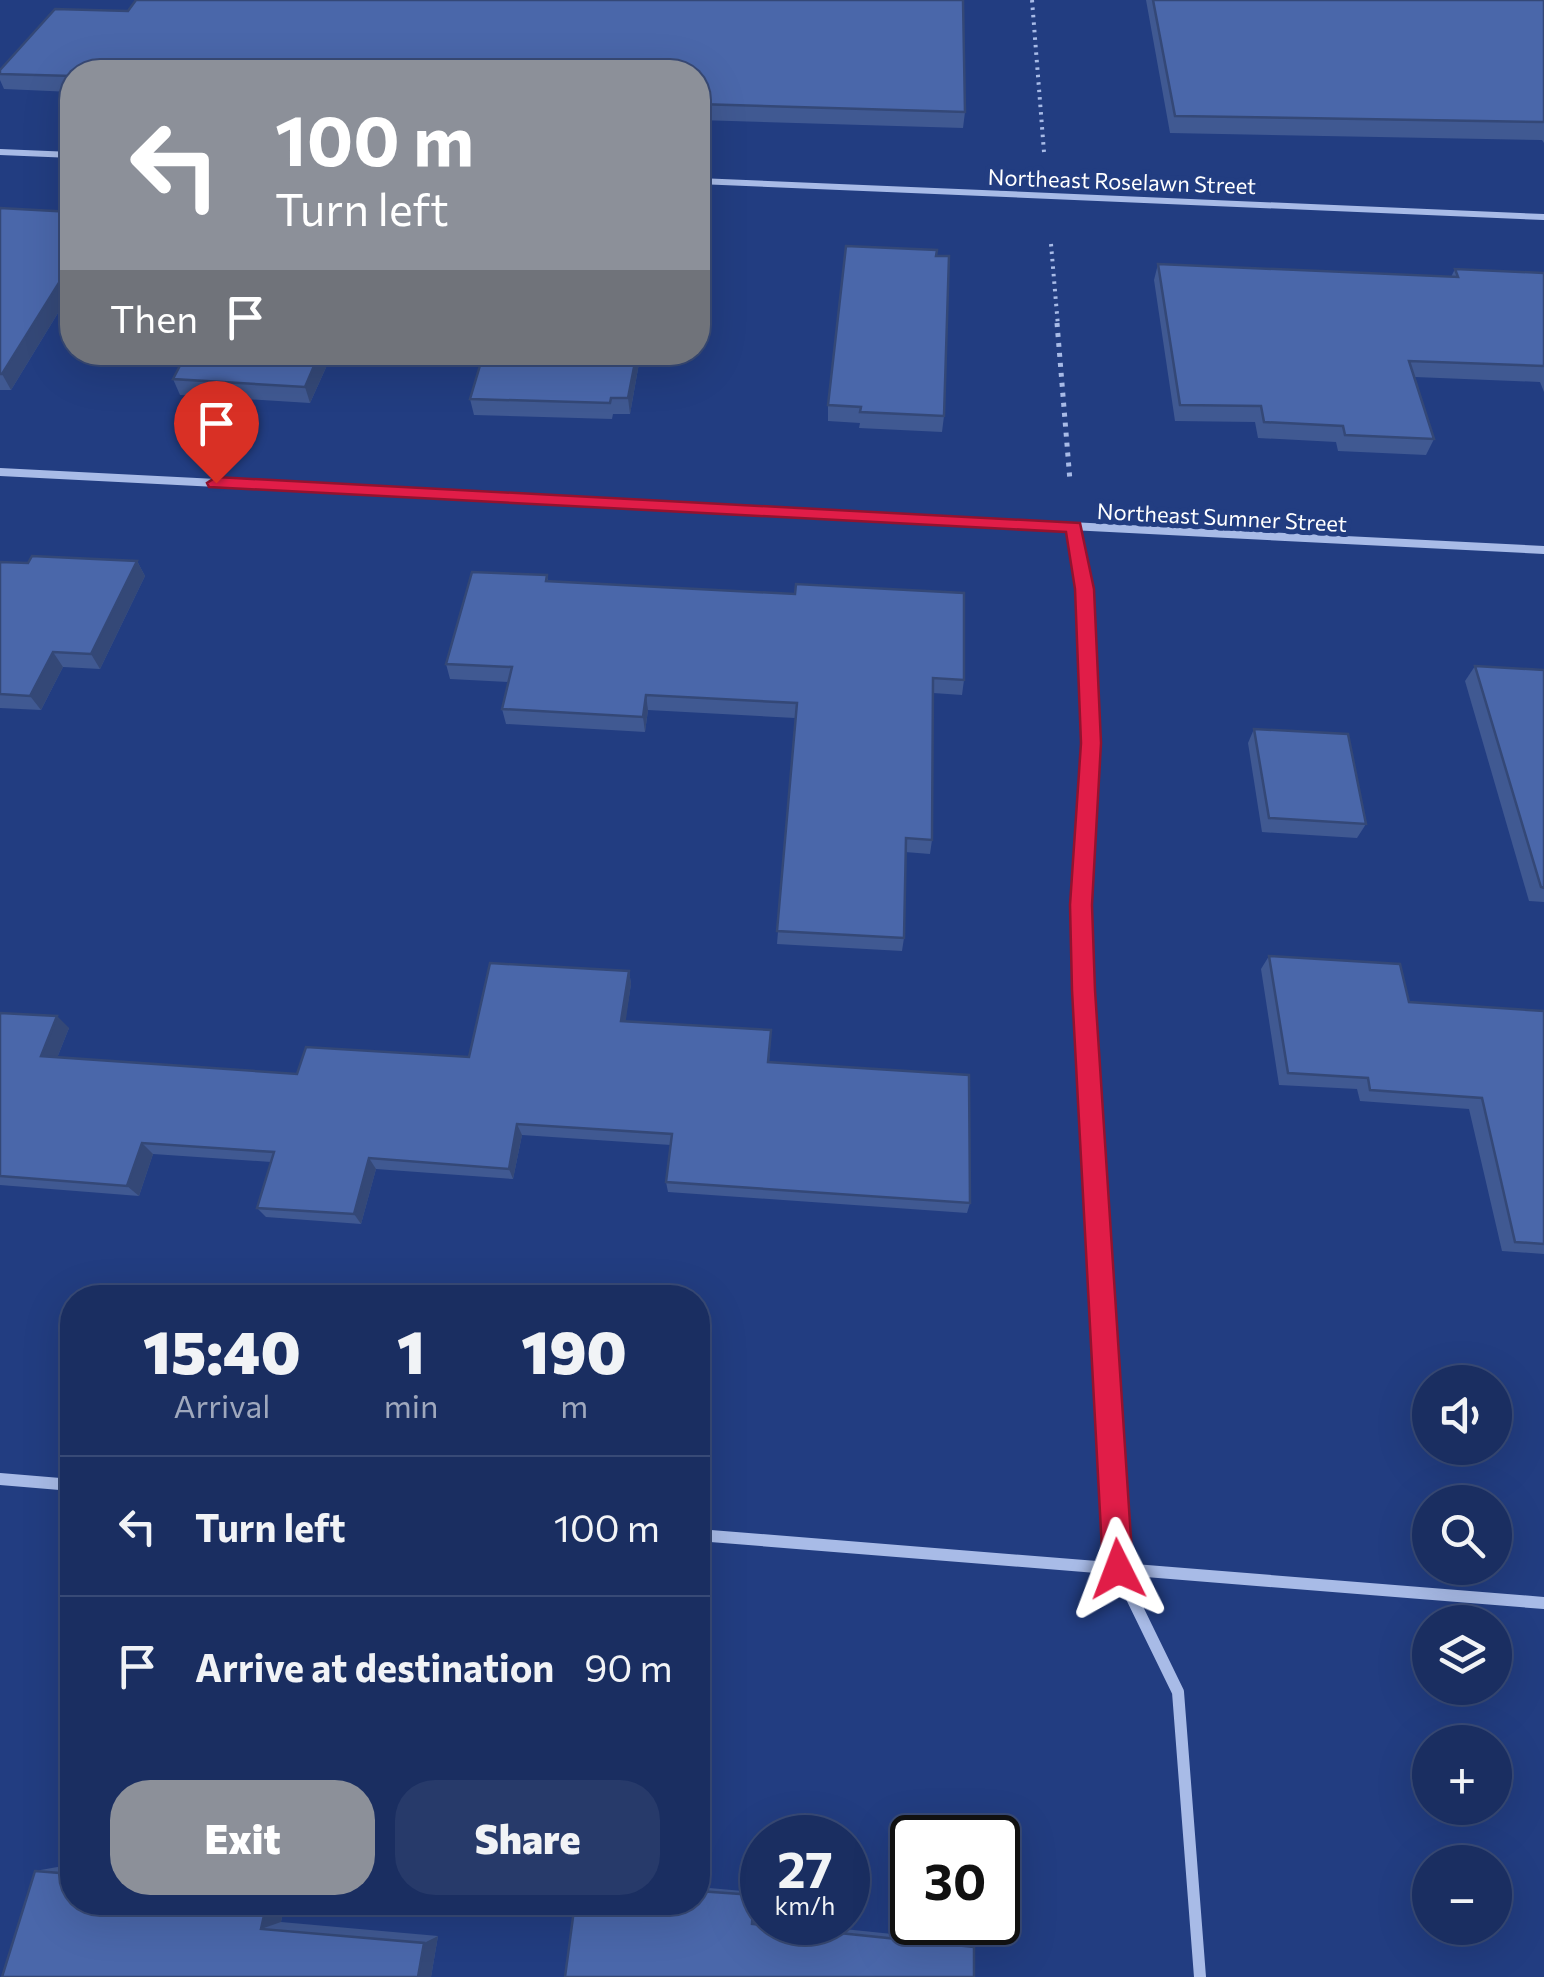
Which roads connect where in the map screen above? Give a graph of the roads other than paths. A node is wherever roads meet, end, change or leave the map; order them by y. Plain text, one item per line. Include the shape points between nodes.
1 (0, 152) edge
2 (60, 155) edge
3 (710, 181) edge
4 (1544, 217) edge
5 (0, 472) edge
6 (1074, 527) junction
7 (1544, 550) edge
8 (0, 1479) edge
9 (60, 1483) edge
10 (710, 1536) edge
11 (1118, 1569) junction
12 (1544, 1602) edge
13 (1200, 1977) edge

1 - 2 street
3 - 4 street, Northeast Roselawn Street
5 - 6 street, Northeast Sumner Street
6 - 7 street, Northeast Sumner Street
6 - 11 street via 1084,589 1091,743 1081,905 1084,990
8 - 9 street
10 - 11 street
11 - 12 street
11 - 13 street via 1178,1692

